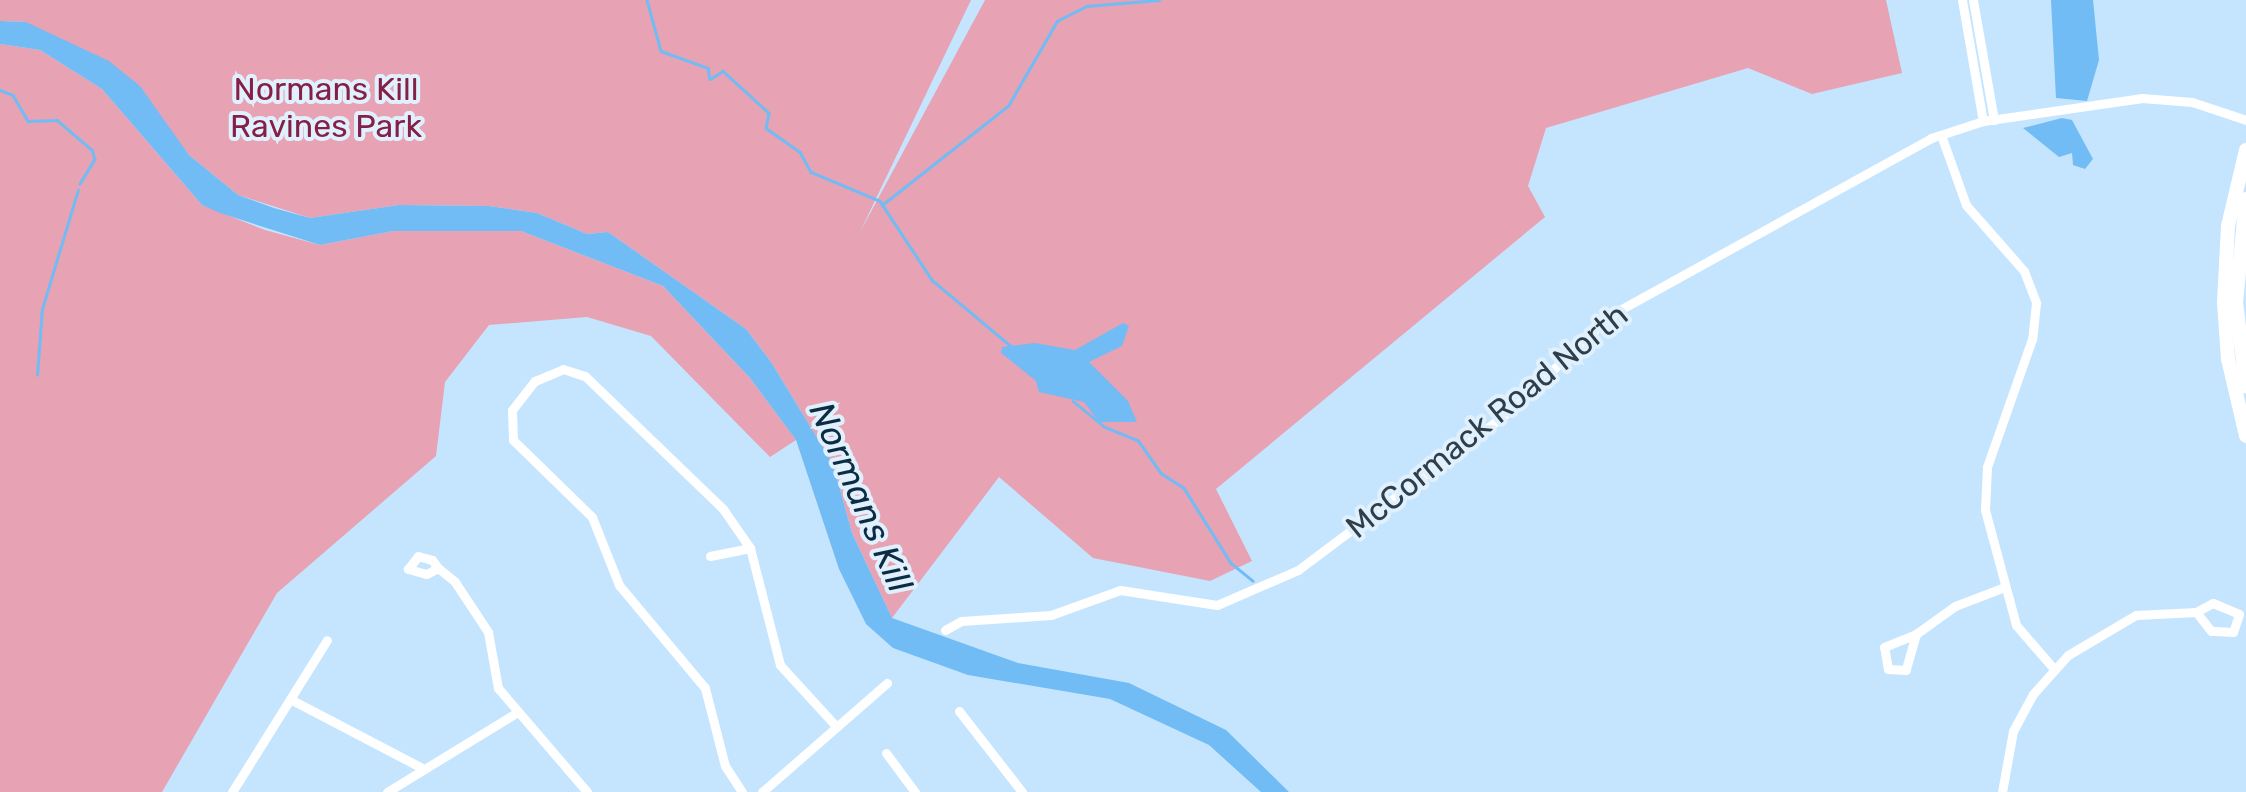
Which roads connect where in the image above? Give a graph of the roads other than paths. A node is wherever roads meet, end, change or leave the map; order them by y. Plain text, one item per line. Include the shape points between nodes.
1 (1962, 0) edge
2 (1972, 0) edge
3 (1972, 30) junction
4 (1989, 120) junction
5 (2246, 120) edge
6 (1941, 135) junction
7 (2246, 150) edge
8 (2246, 200) edge
9 (2246, 386) edge
10 (2246, 436) edge
11 (750, 548) junction
12 (710, 556) dead end
13 (438, 568) dead end
14 (2002, 588) junction
15 (2196, 612) junction
16 (945, 630) dead end
17 (1916, 634) junction
18 (327, 640) dead end
19 (2054, 669) junction
20 (887, 682) dead end
21 (290, 699) junction
22 (959, 711) dead end
23 (516, 713) junction
24 (834, 724) junction
25 (886, 753) dead end
26 (420, 767) junction
27 (232, 792) edge
28 (386, 792) edge
29 (587, 792) edge
30 (742, 792) edge
31 (762, 792) edge
32 (914, 792) edge
33 (1022, 792) edge
34 (2002, 792) edge

1 - 3 street
2 - 3 street
3 - 4 street
4 - 5 street, McCormack Road North via 2142,98 2192,102
4 - 6 street, McCormack Road North
6 - 14 street via 1966,205 2024,271 2036,303 2032,338 1987,467 1985,510
6 - 16 street, McCormack Road North via 1610,316 1441,467 1284,576 1217,606 1120,590 1051,615 961,621
7 - 10 main road via 2228,226 2224,302 2228,359
8 - 9 main road via 2236,302
11 - 12 street
11 - 24 street via 780,665
11 - 30 street via 722,509 585,376 552,370 518,398 508,422 512,440 592,518 619,586 705,688 725,766
13 - 23 street via 488,632 493,680
14 - 17 street via 1954,606
14 - 19 street via 2028,644
15 - 15 street via 2220,635 2240,621 2224,604
15 - 19 street via 2162,610 2121,620
17 - 17 street via 1906,670 1888,669 1884,648
18 - 21 street
19 - 34 street via 2013,730
20 - 24 street
21 - 26 street
21 - 27 street
22 - 33 street
23 - 26 street
23 - 29 street
24 - 31 street
25 - 32 street
26 - 28 street

